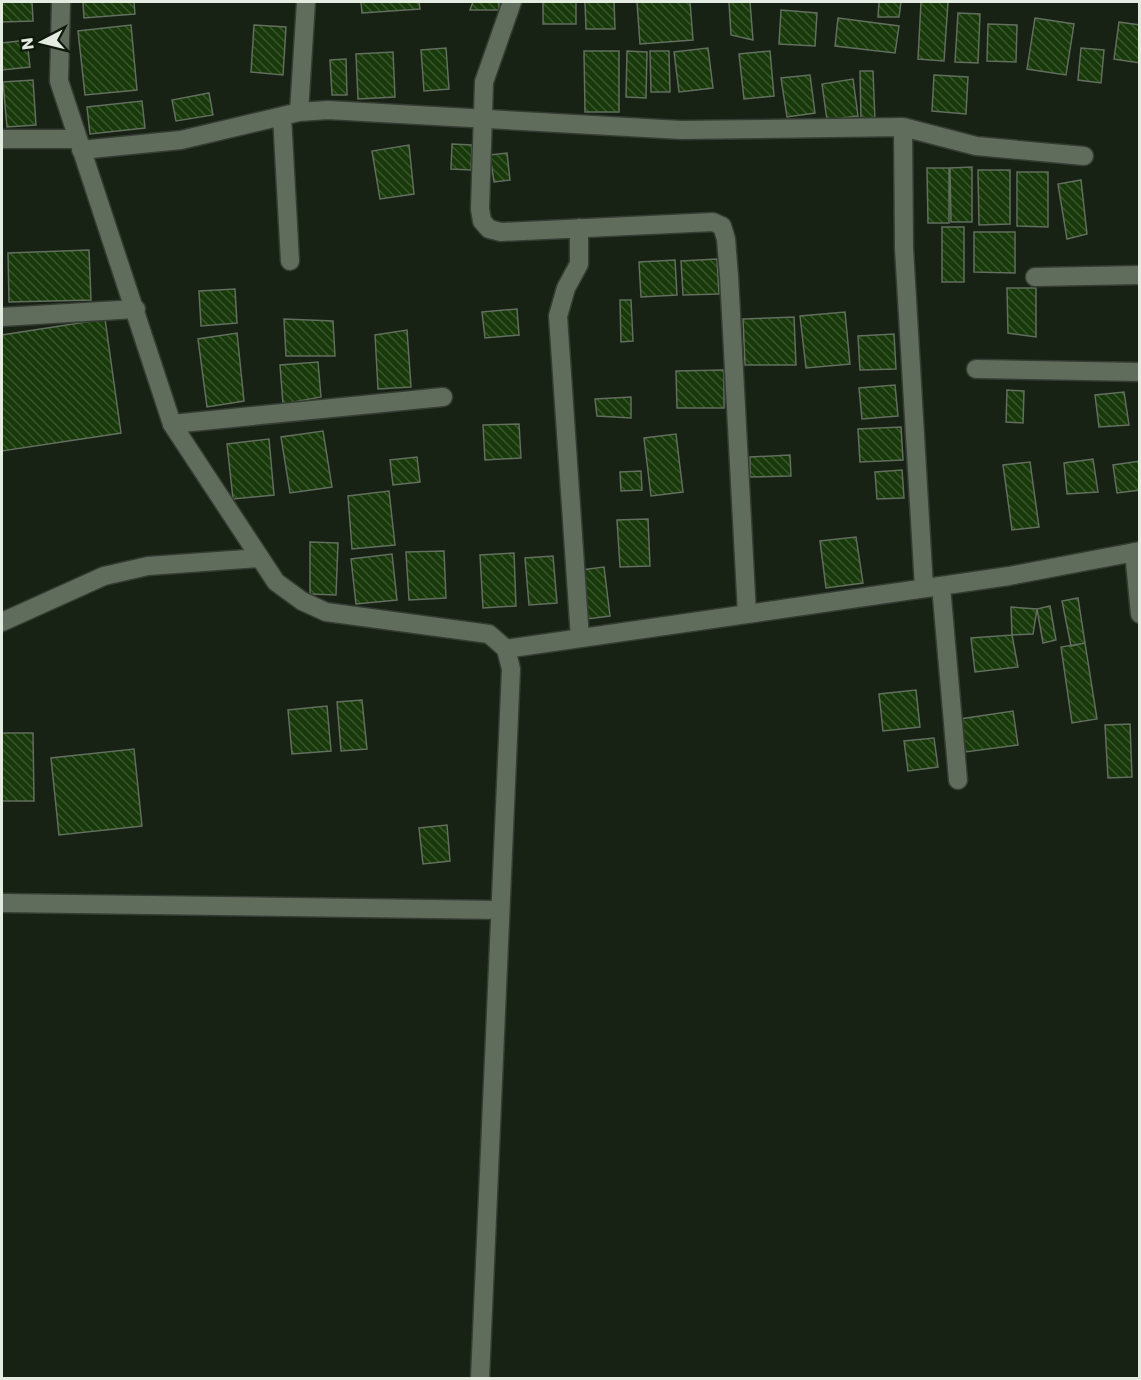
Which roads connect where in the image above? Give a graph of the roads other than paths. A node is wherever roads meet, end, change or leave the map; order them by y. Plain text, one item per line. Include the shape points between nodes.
1 (61, 2) edge
2 (306, 2) edge
3 (512, 2) edge
4 (291, 114) junction
5 (483, 118) junction
6 (903, 127) junction
7 (2, 139) edge
8 (79, 145) junction
9 (1084, 156) dead end
10 (579, 228) junction
11 (290, 261) dead end
12 (1140, 275) edge
13 (1035, 277) dead end
14 (136, 309) junction
15 (2, 317) edge
16 (976, 369) dead end
17 (1140, 372) edge
18 (443, 397) dead end
19 (172, 424) junction
20 (1137, 551) edge
21 (260, 558) junction
22 (933, 587) junction
23 (747, 614) junction
24 (1140, 614) edge
25 (2, 622) edge
26 (580, 638) junction
27 (506, 649) junction
28 (958, 780) dead end
29 (2, 903) edge
30 (500, 910) junction
31 (480, 1378) edge

1 - 8 street via 59,81
2 - 4 street
3 - 5 street via 484,82
4 - 5 street via 328,110
4 - 8 street via 181,140
4 - 11 street
5 - 6 street via 681,130
5 - 10 street via 482,221 489,229 501,232
6 - 9 street via 975,146
6 - 22 street via 904,248
7 - 8 street
8 - 14 street
10 - 23 street via 713,222 722,226 729,276
10 - 26 street via 579,264 566,288 558,316
12 - 13 street
14 - 15 street
14 - 19 street
16 - 17 street
18 - 19 street
19 - 21 street
20 - 22 street
20 - 24 street
21 - 25 street via 148,566 104,576
21 - 27 street via 276,582 326,612 489,634
22 - 23 street
22 - 28 street
23 - 26 street
26 - 27 street
27 - 30 street via 511,669
29 - 30 street
30 - 31 street

